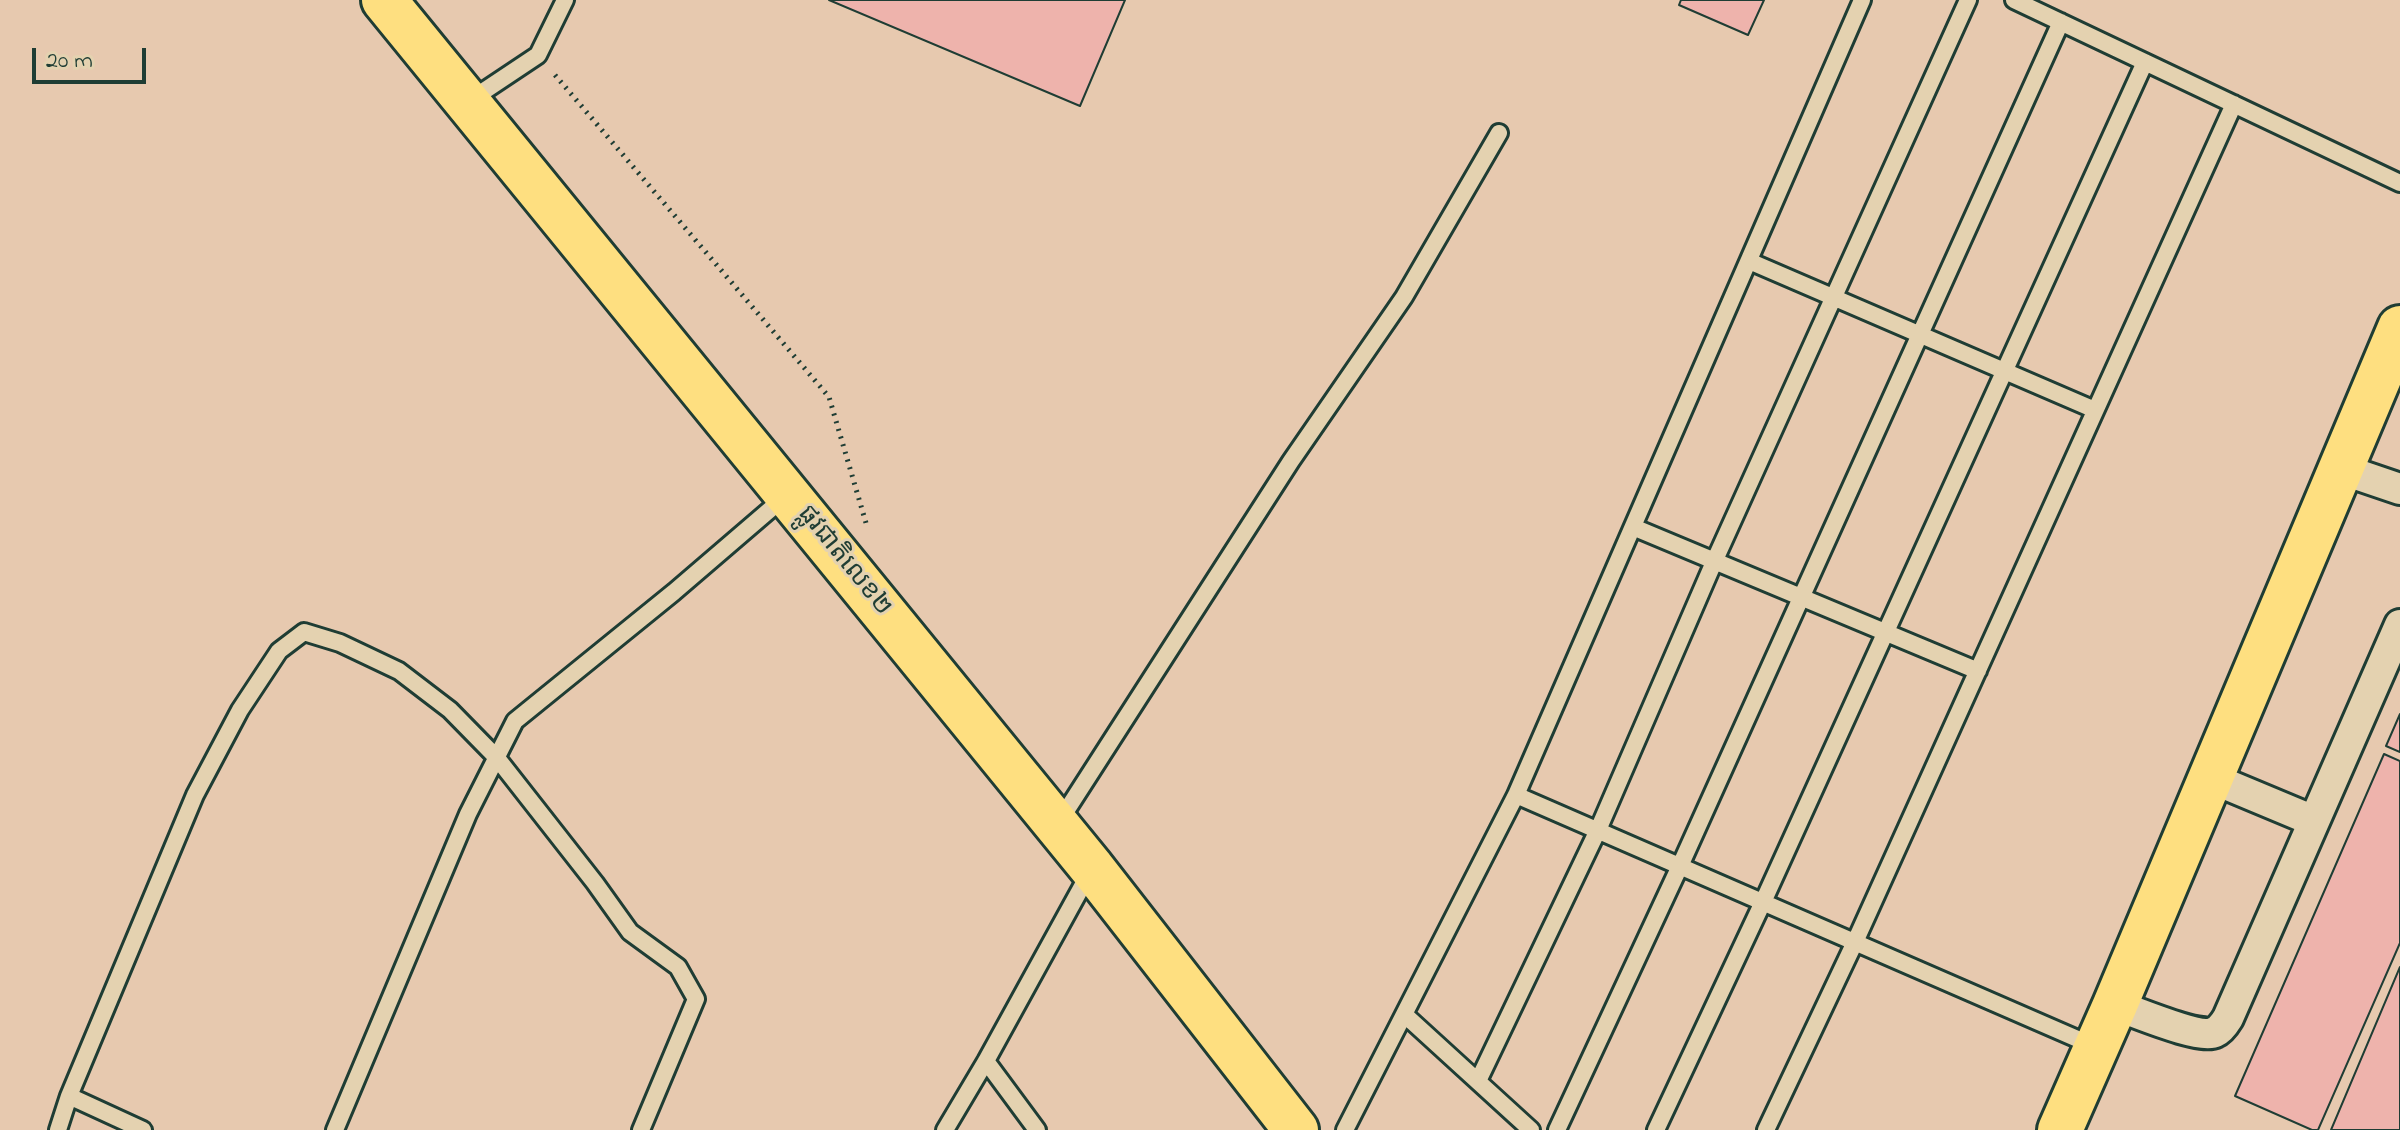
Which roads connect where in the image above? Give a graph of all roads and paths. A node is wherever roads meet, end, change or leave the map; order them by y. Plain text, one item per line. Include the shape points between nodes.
1 (384, 0) edge
2 (565, 0) edge
3 (1862, 0) edge
4 (1968, 0) edge
5 (2014, 0) edge
6 (2061, 22) junction
7 (538, 55) junction
8 (2145, 62) junction
9 (467, 102) junction
10 (2234, 104) junction
11 (1499, 133) dead end
12 (2400, 183) edge
13 (1749, 261) junction
14 (1833, 297) junction
15 (2400, 328) edge
16 (1919, 334) junction
17 (2005, 371) junction
18 (2095, 410) junction
19 (2341, 469) junction
20 (2400, 489) edge
21 (788, 494) junction
22 (1633, 527) junction
23 (868, 528) dead end
24 (1714, 562) junction
25 (1801, 597) junction
26 (2400, 625) edge
27 (1885, 633) junction
28 (1978, 671) junction
29 (497, 758) junction
30 (2211, 778) junction
31 (1516, 795) junction
32 (2314, 821) junction
33 (1058, 825) junction
34 (1598, 830) junction
35 (1680, 866) junction
36 (1092, 868) junction
37 (1763, 902) junction
38 (1855, 942) junction
39 (2115, 1005) junction
40 (1405, 1015) junction
41 (2097, 1047) junction
42 (986, 1061) junction
43 (1478, 1081) junction
44 (69, 1096) junction
45 (58, 1130) edge
46 (143, 1130) edge
47 (335, 1130) edge
48 (641, 1130) edge
49 (945, 1130) edge
50 (1037, 1130) edge
51 (1296, 1130) edge
52 (1345, 1130) edge
53 (1531, 1130) edge
54 (1557, 1130) edge
55 (1656, 1130) edge
56 (1766, 1130) edge
57 (2060, 1130) edge

1 - 9 main road, ផ្លូវជាតិលេខ២
2 - 7 lane
3 - 13 lane
4 - 14 lane
5 - 6 lane
6 - 8 lane
6 - 16 lane
7 - 9 lane
7 - 23 path via 829,397
8 - 10 lane
8 - 17 lane
9 - 21 main road, ផ្លូវជាតិលេខ២
10 - 12 lane
10 - 18 lane
11 - 33 lane via 1404,297 1291,461
13 - 14 lane
13 - 22 lane
14 - 16 lane
14 - 24 lane
15 - 19 main road
16 - 17 lane
16 - 25 lane
17 - 18 lane
17 - 27 lane
18 - 28 lane
19 - 20 street
19 - 30 main road
21 - 29 lane via 515,721
21 - 33 main road, ផ្លូវជាតិលេខ២
22 - 24 lane
22 - 31 lane
24 - 25 lane
24 - 34 lane
25 - 27 lane
25 - 35 lane
26 - 32 street
27 - 28 lane
27 - 37 lane
28 - 38 lane
29 - 44 lane via 450,710 387,665 304,632 279,651 195,795
29 - 47 lane via 468,814
29 - 48 lane via 630,932 678,967 696,999
30 - 32 street
30 - 39 main road
31 - 34 lane
31 - 40 lane
32 - 39 street via 2228,1018 2217,1032 2191,1032
33 - 36 main road, ផ្លូវជាតិលេខ២
34 - 35 lane
34 - 43 lane
35 - 37 lane
35 - 54 lane
36 - 42 lane
36 - 51 main road, ផ្លូវជាតិលេខ២
37 - 38 lane
37 - 55 lane
38 - 41 lane
38 - 56 lane
39 - 41 main road
40 - 43 lane
40 - 52 lane
41 - 57 main road
42 - 49 lane
42 - 50 lane
43 - 53 lane
44 - 45 lane
44 - 46 lane

